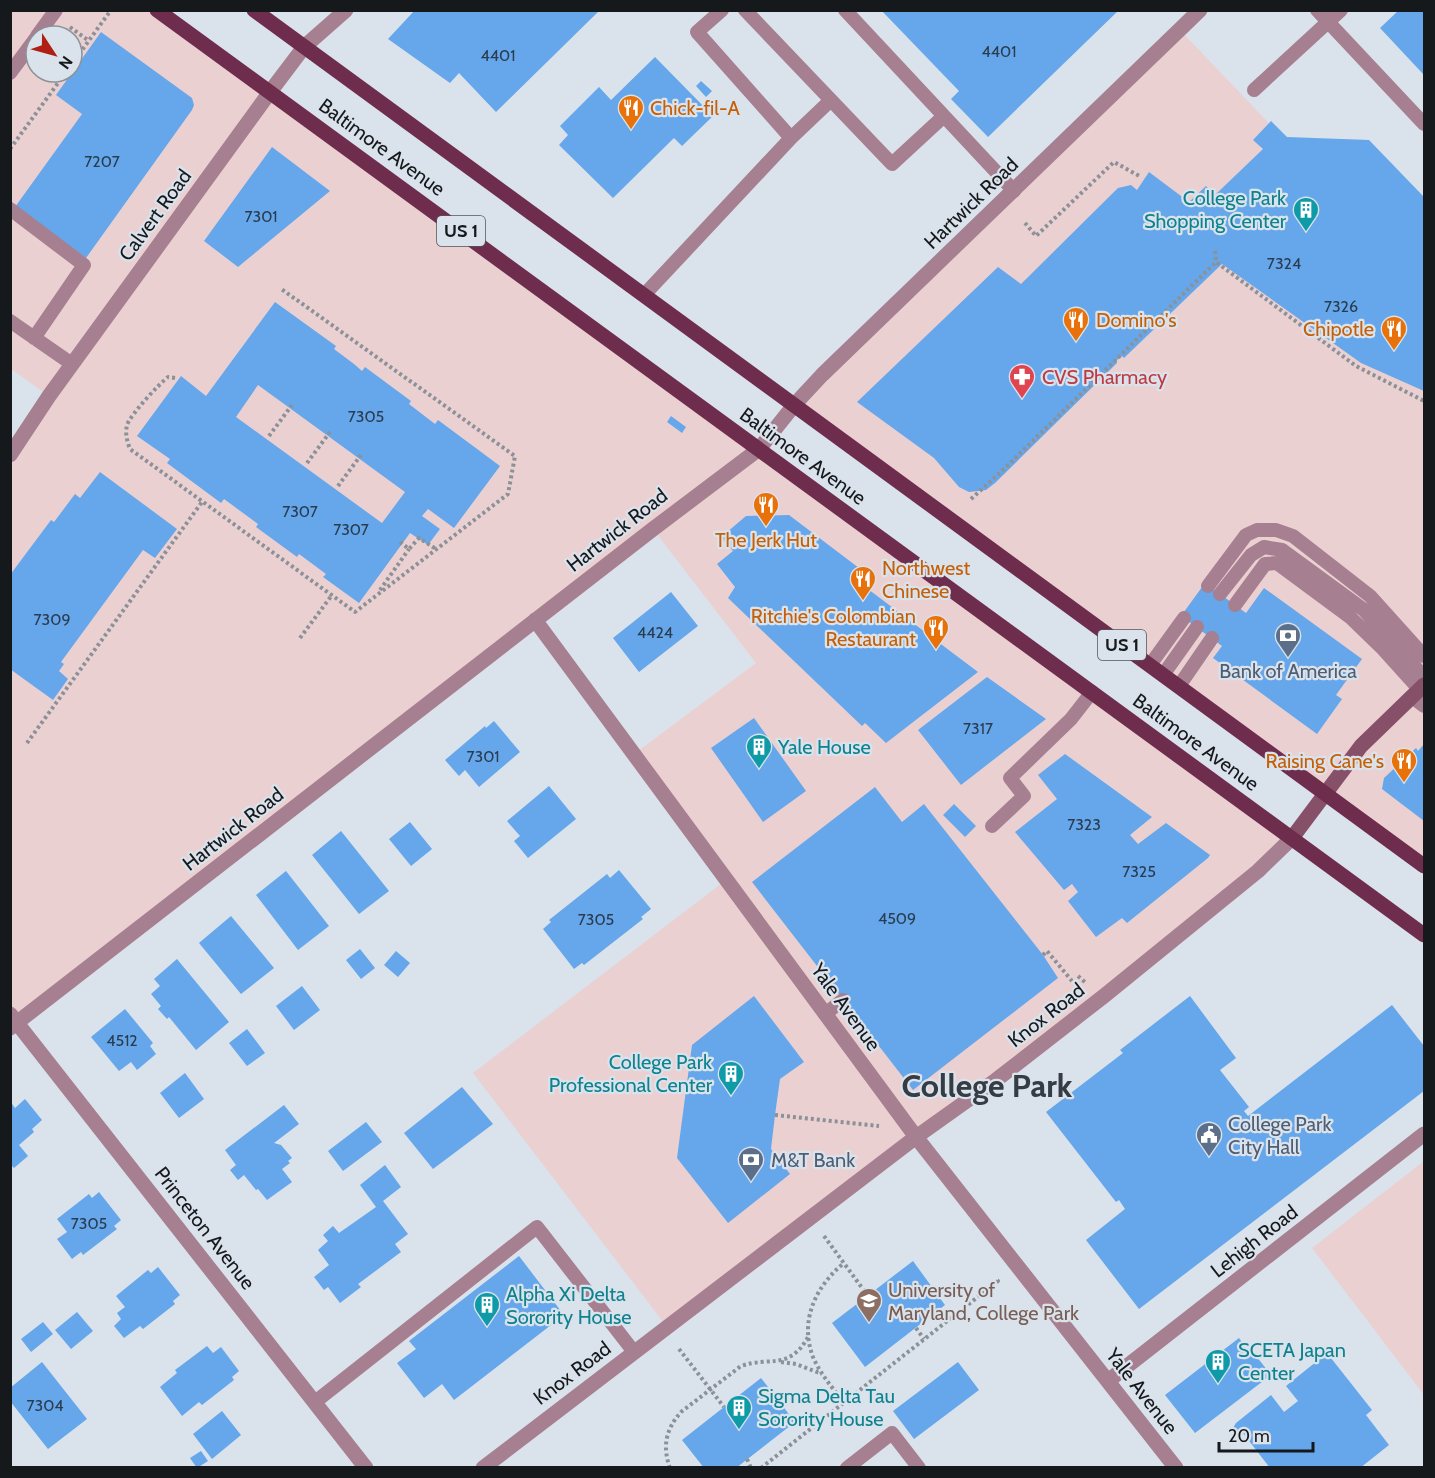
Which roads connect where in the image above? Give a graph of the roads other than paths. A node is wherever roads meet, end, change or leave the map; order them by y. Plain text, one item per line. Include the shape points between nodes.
1 (56, 10) edge
2 (157, 10) edge
3 (254, 10) edge
4 (346, 10) edge
5 (722, 10) edge
6 (745, 10) edge
7 (845, 10) edge
8 (1200, 10) edge
9 (1317, 10) edge
10 (1341, 10) edge
11 (1329, 23) junction
12 (46, 24) edge
13 (304, 47) junction
14 (24, 55) edge
15 (10, 74) edge
16 (1254, 90) dead end
17 (270, 92) junction
18 (831, 100) junction
19 (944, 116) junction
20 (1425, 124) edge
21 (791, 138) junction
22 (1014, 191) junction
23 (10, 209) edge
24 (644, 295) junction
25 (10, 321) edge
26 (34, 338) junction
27 (72, 364) junction
28 (795, 404) junction
29 (759, 449) junction
30 (10, 455) edge
31 (1208, 586) dead end
32 (1220, 594) dead end
33 (1235, 605) dead end
34 (1185, 618) dead end
35 (535, 620) junction
36 (1197, 627) dead end
37 (1212, 638) dead end
38 (1425, 656) edge
39 (1150, 665) junction
40 (1163, 675) junction
41 (1179, 686) junction
42 (1421, 691) edge
43 (1092, 692) junction
44 (1324, 794) junction
45 (992, 826) dead end
46 (1292, 838) junction
47 (1425, 866) edge
48 (1425, 935) edge
49 (843, 1000) dead end
50 (825, 1014) junction
51 (13, 1022) edge
52 (1425, 1134) edge
53 (916, 1137) junction
54 (634, 1352) junction
55 (1108, 1382) junction
56 (315, 1402) junction
57 (366, 1467) edge
58 (483, 1467) edge
59 (847, 1467) edge
60 (919, 1467) edge
61 (1176, 1467) edge

1 - 12 lane
2 - 17 main road, Baltimore Avenue / US 1
3 - 13 main road, Baltimore Avenue / US 1
4 - 13 street, Calvert Road
5 - 21 lane via 697,32
6 - 18 lane
7 - 19 lane
8 - 22 street, Hartwick Road
9 - 11 lane
10 - 11 lane
11 - 16 lane
11 - 20 lane
13 - 17 street, Calvert Road
13 - 24 main road, Baltimore Avenue / US 1
14 - 15 lane
17 - 27 street, Calvert Road
17 - 29 main road, Baltimore Avenue / US 1
18 - 19 lane via 892,164
18 - 21 lane
19 - 22 lane
21 - 24 lane
22 - 28 street, Hartwick Road
23 - 26 lane via 84,265
24 - 28 main road, Baltimore Avenue / US 1
25 - 26 lane
26 - 27 lane
27 - 30 street, Calvert Road
28 - 29 street, Hartwick Road
28 - 39 main road, Baltimore Avenue / US 1
29 - 35 street, Hartwick Road
29 - 43 main road, Baltimore Avenue / US 1
31 - 38 lane via 1246,535 1257,530 1276,530 1293,536 1370,596
32 - 42 lane via 1251,555 1264,547 1282,550 1364,610
33 - 42 lane via 1265,564 1277,563 1350,617
34 - 39 lane
35 - 50 street, Yale Avenue
35 - 51 street, Hartwick Road
36 - 40 lane
37 - 41 lane
39 - 40 main road, Baltimore Avenue / US 1
40 - 41 main road, Baltimore Avenue / US 1
41 - 44 main road, Baltimore Avenue / US 1
42 - 44 street, Knox Road via 1361,746
43 - 45 lane via 1071,719 1010,778 1024,796
43 - 46 main road, Baltimore Avenue / US 1
44 - 46 street, Knox Road
44 - 47 main road, Baltimore Avenue / US 1
46 - 48 main road, Baltimore Avenue / US 1
46 - 53 street, Knox Road via 1258,871 1104,996
49 - 50 lane
50 - 53 street, Yale Avenue
51 - 56 street, Princeton Avenue
52 - 55 street, Lehigh Road
53 - 54 street, Knox Road
53 - 55 street, Yale Avenue
54 - 56 lane via 537,1227
54 - 58 street, Knox Road
55 - 61 street, Yale Avenue
56 - 57 street, Princeton Avenue
59 - 60 lane via 892,1433

